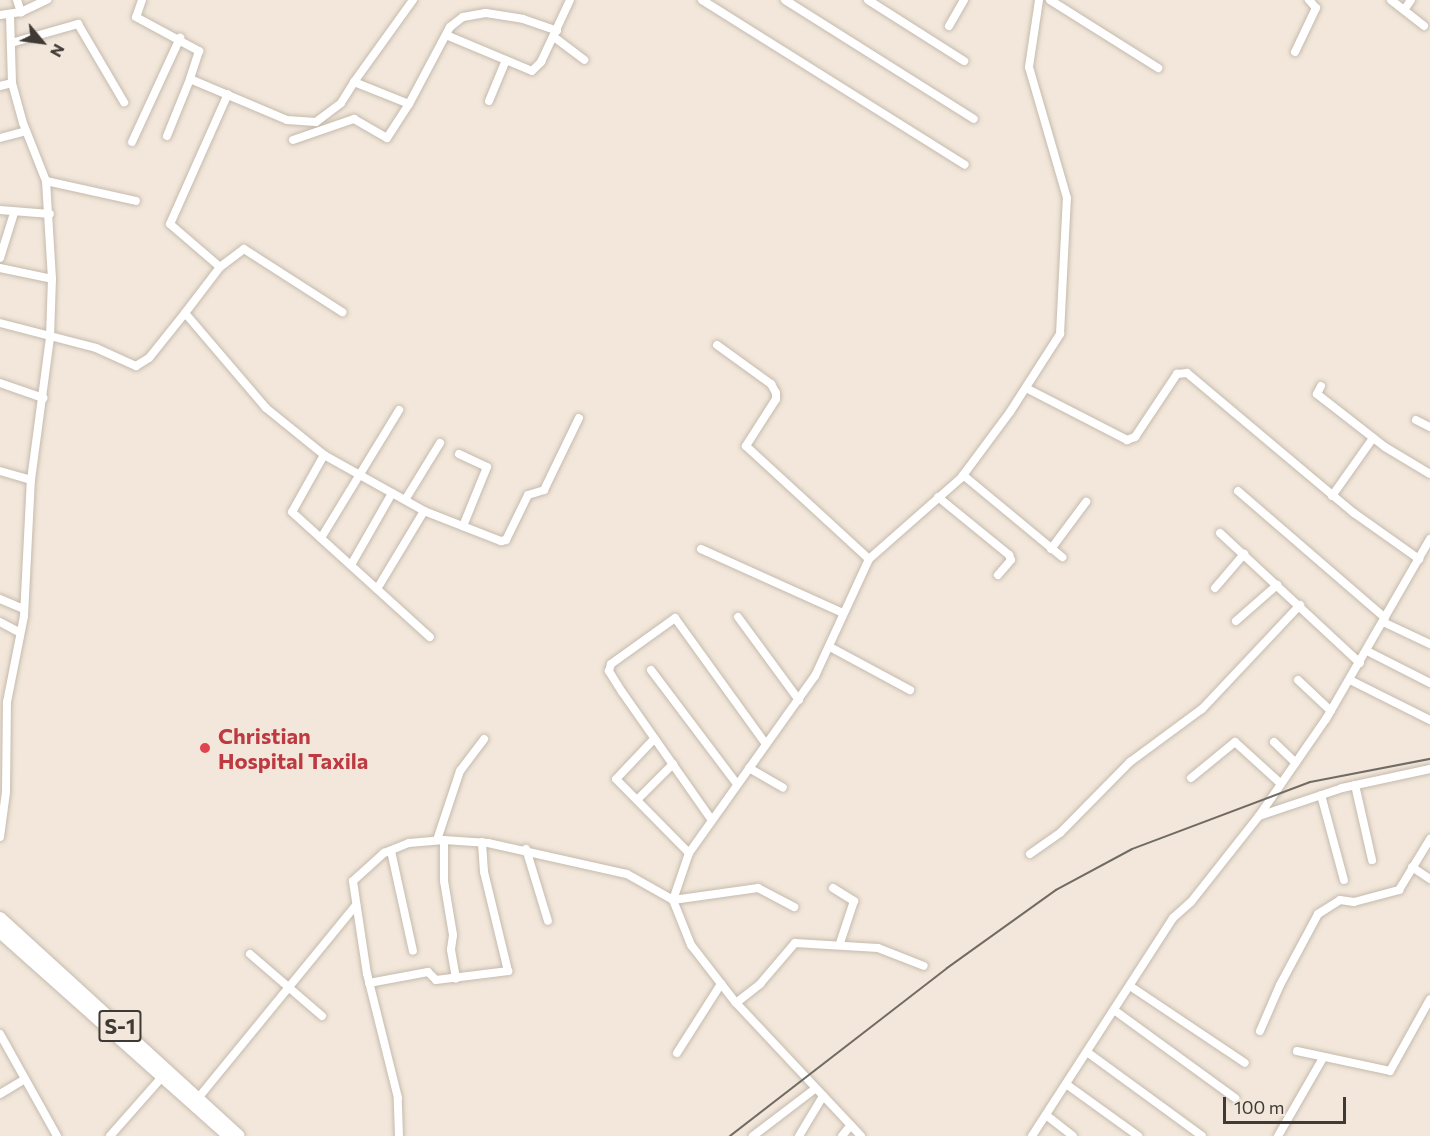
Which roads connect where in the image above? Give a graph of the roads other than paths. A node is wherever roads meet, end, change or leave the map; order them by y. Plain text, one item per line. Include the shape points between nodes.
1 (17, 0) edge
2 (47, 0) edge
3 (142, 0) edge
4 (413, 0) edge
5 (570, 0) edge
6 (702, 0) edge
7 (723, 0) edge
8 (785, 0) edge
9 (868, 0) edge
10 (964, 0) edge
11 (1039, 0) edge
12 (1050, 0) edge
13 (1309, 0) edge
14 (1391, 0) edge
15 (1411, 0) edge
16 (717, 8) junction
17 (1404, 10) junction
18 (21, 12) junction
19 (10, 14) junction
20 (0, 15) edge
21 (949, 26) dead end
22 (1424, 26) dead end
23 (555, 34) junction
24 (446, 35) junction
25 (180, 38) junction
26 (11, 43) junction
27 (1295, 51) dead end
28 (506, 60) junction
29 (584, 60) dead end
30 (964, 61) dead end
31 (1158, 68) dead end
32 (190, 79) junction
33 (354, 82) junction
34 (12, 83) junction
35 (0, 86) edge
36 (228, 94) junction
37 (489, 101) dead end
38 (124, 102) dead end
39 (409, 104) junction
40 (974, 119) dead end
41 (26, 131) junction
42 (167, 136) dead end
43 (0, 138) edge
44 (293, 140) dead end
45 (132, 142) dead end
46 (965, 165) dead end
47 (46, 181) junction
48 (136, 201) dead end
49 (0, 210) edge
50 (14, 213) junction
51 (50, 214) junction
52 (0, 258) edge
53 (220, 267) junction
54 (0, 268) edge
55 (52, 279) junction
56 (185, 312) junction
57 (342, 312) dead end
58 (0, 323) edge
59 (50, 338) junction
60 (717, 345) dead end
61 (0, 383) edge
62 (1321, 386) dead end
63 (1026, 388) junction
64 (43, 398) junction
65 (399, 410) dead end
66 (579, 418) dead end
67 (1416, 420) dead end
68 (1430, 427) edge
69 (1373, 438) junction
70 (440, 443) dead end
71 (459, 454) dead end
72 (324, 455) junction
73 (0, 471) edge
74 (1430, 474) edge
75 (963, 475) junction
76 (359, 476) junction
77 (31, 480) junction
78 (1238, 491) dead end
79 (392, 493) junction
80 (1332, 496) junction
81 (938, 497) junction
82 (405, 500) junction
83 (1086, 502) dead end
84 (424, 511) junction
85 (464, 526) junction
86 (1220, 532) dead end
87 (321, 538) junction
88 (1430, 540) edge
89 (701, 549) dead end
90 (1051, 549) junction
91 (1244, 554) junction
92 (1062, 557) dead end
93 (869, 559) junction
94 (1419, 560) junction
95 (351, 565) junction
96 (998, 575) dead end
97 (1277, 585) junction
98 (1215, 588) dead end
99 (377, 589) junction
100 (0, 599) edge
101 (1300, 605) junction
102 (24, 609) junction
103 (843, 613) junction
104 (738, 617) dead end
105 (1384, 620) junction
106 (1236, 621) dead end
107 (0, 622) edge
108 (19, 632) junction
109 (430, 638) dead end
110 (1430, 645) edge
111 (830, 647) junction
112 (1367, 651) junction
113 (1360, 663) junction
114 (651, 670) dead end
115 (1298, 680) dead end
116 (1350, 680) junction
117 (1430, 682) edge
118 (910, 690) dead end
119 (799, 700) junction
120 (3, 701) edge
121 (1331, 711) junction
122 (1430, 720) edge
123 (484, 739) dead end
124 (654, 739) junction
125 (1274, 742) dead end
126 (766, 744) junction
127 (1296, 762) junction
128 (673, 764) junction
129 (749, 768) junction
130 (1430, 770) edge
131 (1191, 778) dead end
132 (1280, 783) junction
133 (736, 784) junction
134 (1355, 785) junction
135 (783, 788) dead end
136 (1321, 795) junction
137 (637, 800) junction
138 (1259, 816) junction
139 (711, 819) junction
140 (0, 837) edge
141 (1430, 839) edge
142 (441, 840) junction
143 (482, 842) junction
144 (525, 849) junction
145 (391, 850) junction
146 (689, 853) junction
147 (1030, 854) dead end
148 (1372, 860) dead end
149 (1412, 867) junction
150 (1430, 879) edge
151 (1344, 880) dead end
152 (833, 888) dead end
153 (673, 900) junction
154 (356, 905) junction
155 (794, 907) dead end
156 (0, 918) edge
157 (548, 921) dead end
158 (0, 932) edge
159 (840, 943) junction
160 (413, 951) dead end
161 (250, 954) dead end
162 (924, 966) dead end
163 (456, 979) junction
164 (369, 983) junction
165 (721, 984) junction
166 (1130, 986) junction
167 (288, 987) junction
168 (1430, 999) edge
169 (736, 1003) junction
170 (1114, 1010) junction
171 (322, 1016) dead end
172 (1260, 1031) dead end
173 (0, 1034) edge
174 (1297, 1050) dead end
175 (1086, 1052) junction
176 (677, 1053) dead end
177 (1323, 1058) junction
178 (1245, 1063) dead end
179 (162, 1077) junction
180 (25, 1079) junction
181 (1066, 1084) junction
182 (816, 1088) junction
183 (0, 1094) edge
184 (823, 1096) junction
185 (199, 1097) junction
186 (1235, 1098) dead end
187 (1046, 1115) junction
188 (215, 1119) junction
189 (851, 1125) junction
190 (57, 1136) edge
191 (110, 1136) edge
192 (227, 1136) edge
193 (241, 1136) edge
194 (399, 1136) edge
195 (753, 1136) edge
196 (799, 1136) edge
197 (842, 1136) edge
198 (861, 1136) edge
199 (1032, 1136) edge
200 (1073, 1136) edge
201 (1138, 1136) edge
202 (1202, 1136) edge
203 (1278, 1136) edge

1 - 18 street
2 - 18 street
3 - 25 street via 136,17
4 - 33 street
5 - 23 street
6 - 16 street
7 - 16 street
8 - 40 street
9 - 30 street
10 - 21 street
11 - 63 street via 1029,67 1067,198 1060,334
12 - 31 street
13 - 27 street via 1316,8
14 - 17 street
15 - 17 street
16 - 46 street
17 - 22 street
18 - 19 street
19 - 20 street
19 - 26 street
23 - 24 street via 523,19 486,13 457,19
23 - 28 street via 537,69 532,71
23 - 29 street
24 - 28 street
24 - 39 street
25 - 32 street via 199,51
25 - 45 street
26 - 34 street
26 - 38 street via 78,24
28 - 37 street
32 - 36 street
32 - 42 street
33 - 36 street via 341,103 316,122 286,120
33 - 39 street
34 - 35 street
34 - 41 street
36 - 53 street via 170,224
39 - 44 street via 387,138 354,119
41 - 43 street
41 - 47 street
47 - 48 street
47 - 51 street
49 - 50 street
50 - 51 street
50 - 52 street
51 - 55 street
53 - 56 street
53 - 57 street via 244,249
54 - 55 street
55 - 59 street
56 - 59 street via 149,358 136,366 96,348
56 - 72 street via 266,408
58 - 59 street
59 - 64 street
60 - 93 street via 771,384 776,393 746,446
61 - 64 street
62 - 69 street via 1317,394
63 - 75 street
63 - 80 street via 1127,440 1135,437 1182,371
64 - 77 street
65 - 76 street
66 - 85 street via 544,490 528,495 506,540
67 - 68 street
69 - 74 street
69 - 80 street
70 - 82 street
71 - 85 street via 487,467
72 - 76 street
72 - 87 street via 292,512
73 - 77 street
75 - 81 street
75 - 90 street
76 - 79 street
76 - 87 street
77 - 102 street
78 - 105 street
79 - 82 street
79 - 95 street
80 - 94 street
81 - 93 street
81 - 96 street via 1009,555 1011,560
82 - 84 street
83 - 90 street
84 - 85 street
84 - 99 street
86 - 91 street
87 - 95 street
88 - 94 street
89 - 103 street
90 - 92 street
91 - 97 street
91 - 98 street
93 - 103 street
94 - 105 street
95 - 99 street
97 - 101 street
97 - 106 street
99 - 109 street
100 - 102 street
101 - 113 street
101 - 147 street via 1202,709 1130,762 1060,833
102 - 108 street
103 - 111 street
104 - 119 street
105 - 110 street
105 - 112 street
107 - 108 street
108 - 120 street
111 - 118 street
111 - 119 street
112 - 113 street
112 - 117 street
113 - 116 street
114 - 133 street
115 - 121 street
116 - 121 street
116 - 122 street
119 - 126 street
120 - 140 street via 6,792
121 - 127 street
123 - 142 street via 460,771
124 - 126 street via 609,672 611,664 675,618
124 - 128 street
124 - 137 street via 615,776
125 - 127 street
126 - 129 street
127 - 132 street
128 - 137 street
128 - 139 street
129 - 133 street
129 - 135 street
130 - 134 street
131 - 132 street via 1235,742
132 - 138 street
133 - 139 street
134 - 136 street
134 - 148 street
136 - 138 street
136 - 151 street
137 - 146 street
138 - 166 street via 1173,918
139 - 146 street
141 - 149 street
142 - 143 street
142 - 145 street via 410,843
142 - 163 street
143 - 144 street
143 - 163 street via 484,872 508,971
144 - 153 street via 627,874
144 - 157 street
145 - 154 street via 353,881
145 - 160 street
146 - 153 street
149 - 150 street
149 - 172 street via 1399,890 1354,902 1340,900 1318,914
152 - 159 street via 854,900
153 - 155 street via 758,888
153 - 165 street via 692,945
154 - 164 street
154 - 167 street
156 - 185 main road, S-1
158 - 179 main road, S-1
159 - 162 street via 878,948
159 - 169 street via 795,943 767,977
161 - 167 street
163 - 164 street via 436,980 428,972
164 - 194 street via 398,1098
165 - 169 street
165 - 176 street
166 - 170 street
166 - 178 street
167 - 171 street
167 - 185 street
168 - 177 street via 1390,1071
169 - 182 street
170 - 175 street
170 - 186 street
173 - 180 street
174 - 177 street
175 - 181 street
175 - 202 street
177 - 203 street
179 - 188 main road, S-1
179 - 191 street
180 - 183 street
180 - 190 street
181 - 187 street
181 - 201 street
182 - 184 street
182 - 195 street
184 - 189 street
184 - 196 street
185 - 188 main road, S-1
187 - 199 street
187 - 200 street
188 - 192 main road, S-1
188 - 193 main road, S-1
189 - 197 street
189 - 198 street

